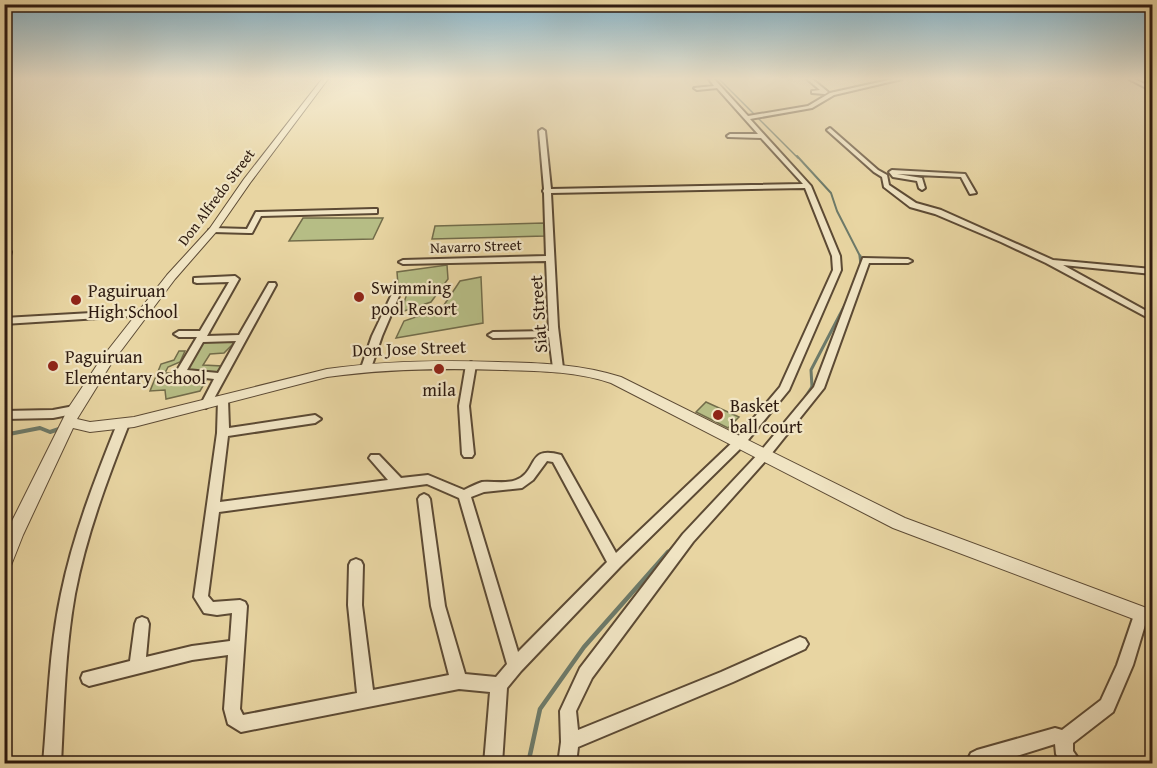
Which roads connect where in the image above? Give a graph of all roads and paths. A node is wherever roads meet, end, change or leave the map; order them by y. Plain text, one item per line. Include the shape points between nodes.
1 (298, 115) edge
2 (744, 115) edge
3 (770, 115) edge
4 (747, 118) junction
5 (542, 130) dead end
6 (830, 130) dead end
7 (730, 136) dead end
8 (762, 136) junction
9 (808, 186) junction
10 (922, 188) dead end
11 (546, 191) junction
12 (972, 192) dead end
13 (374, 211) dead end
14 (213, 230) junction
15 (4, 247) edge
16 (549, 258) junction
17 (908, 261) dead end
18 (1049, 261) junction
19 (4, 262) edge
20 (403, 262) dead end
21 (1109, 267) junction
22 (1152, 271) edge
23 (197, 280) dead end
24 (1083, 281) junction
25 (273, 285) dead end
26 (396, 296) dead end
27 (144, 313) junction
28 (1152, 317) edge
29 (4, 321) edge
30 (179, 334) dead end
31 (554, 334) junction
32 (493, 335) dead end
33 (201, 337) junction
34 (243, 338) junction
35 (471, 365) junction
36 (366, 368) junction
37 (558, 368) junction
38 (221, 377) junction
39 (223, 399) junction
40 (206, 404) junction
41 (4, 415) edge
42 (71, 416) junction
43 (315, 419) dead end
44 (123, 423) junction
45 (223, 433) junction
46 (742, 443) junction
47 (468, 454) dead end
48 (764, 454) junction
49 (375, 458) dead end
50 (399, 483) junction
51 (464, 495) junction
52 (423, 500) dead end
53 (213, 508) junction
54 (9, 537) edge
55 (4, 562) edge
56 (615, 563) junction
57 (356, 565) dead end
58 (1147, 617) edge
59 (142, 624) dead end
60 (800, 644) dead end
61 (237, 646) junction
62 (137, 666) junction
63 (515, 666) junction
64 (89, 678) dead end
65 (459, 681) junction
66 (500, 686) junction
67 (366, 700) junction
68 (1064, 739) junction
69 (570, 742) junction
70 (977, 759) dead end
71 (52, 764) edge
72 (493, 764) edge
73 (567, 764) edge
74 (1073, 764) edge

1 - 14 street, Don Alfredo Street
2 - 4 street
3 - 4 street
4 - 8 street
5 - 11 street, Siat Street
6 - 18 street via 885,176 886,186 913,205 961,220
7 - 8 street
8 - 9 street
9 - 11 street
9 - 46 street via 836,256 837,270 785,388
10 - 12 street via 920,179 895,176 892,172 963,175
11 - 16 street, Siat Street
13 - 14 street via 259,214 249,231
14 - 27 street, Don Alfredo Street
15 - 19 street
16 - 20 street, Navarro Street
16 - 31 street, Siat Street
17 - 48 street via 866,261 819,388
18 - 21 street
18 - 24 street
21 - 22 street
21 - 24 street
23 - 33 street via 235,279
24 - 28 street
25 - 34 street
26 - 36 street
27 - 29 street
27 - 42 street, Don Alfredo Street
30 - 33 street
31 - 32 street
31 - 37 street, Siat Street
33 - 34 street
33 - 38 street via 181,372
34 - 38 street
35 - 36 street, Don Jose Street
35 - 37 street, Don Jose Street
35 - 47 street via 464,406
36 - 39 street, Don Jose Street via 327,373
37 - 46 street, Don Jose Street via 593,371 616,380
38 - 40 street
39 - 40 street, Don Jose Street
39 - 45 street
40 - 44 street, Don Jose Street
41 - 42 street
42 - 44 street, Don Jose Street via 90,427
42 - 54 street, Don Alfredo Street
43 - 45 street
44 - 71 street via 72,573
45 - 53 street
46 - 48 street, Don Jose Street
46 - 56 street
48 - 58 street, Don Jose Street via 899,523
48 - 69 street via 688,538 586,673 568,711
49 - 50 street
50 - 51 street via 428,479
50 - 53 street
51 - 56 street via 482,487 518,485 530,477 544,456 557,458
51 - 63 street
52 - 65 street via 438,606
53 - 61 street via 201,597 209,608 240,606
54 - 55 street, Don Alfredo Street
56 - 63 street
57 - 67 street via 355,605
58 - 68 street via 1107,706
59 - 62 street
60 - 69 street
61 - 62 street
61 - 67 street via 232,709 234,718 242,724
62 - 64 street
63 - 66 street
65 - 66 street
65 - 67 street
66 - 72 street
68 - 70 street via 1055,736
68 - 74 street via 1065,754
69 - 73 street

